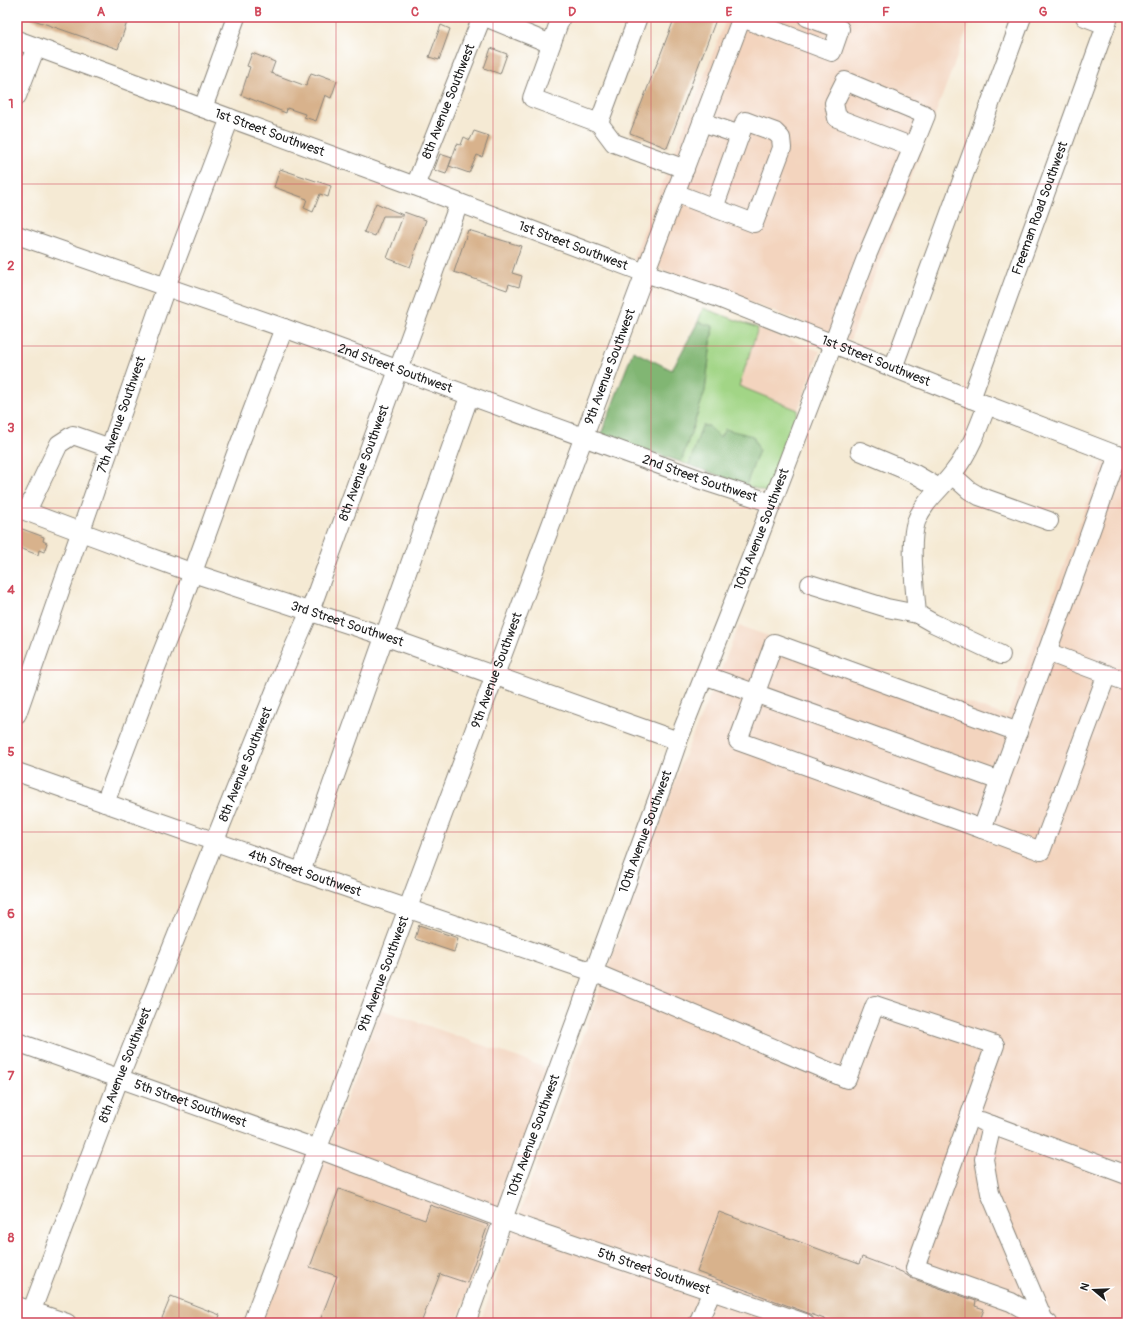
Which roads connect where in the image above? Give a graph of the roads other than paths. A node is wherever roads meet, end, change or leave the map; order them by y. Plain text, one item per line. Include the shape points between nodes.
1 (236, 17) edge
2 (482, 17) edge
3 (485, 17) edge
4 (561, 17) edge
5 (638, 17) edge
6 (807, 17) edge
7 (1022, 17) edge
8 (1084, 17) edge
9 (742, 18) edge
10 (1107, 21) edge
11 (768, 22) edge
12 (17, 40) edge
13 (551, 44) junction
14 (36, 47) junction
15 (17, 96) edge
16 (203, 108) junction
17 (230, 118) junction
18 (702, 122) junction
19 (599, 123) junction
20 (740, 135) junction
21 (913, 147) junction
22 (685, 168) junction
23 (415, 186) junction
24 (675, 193) junction
25 (459, 203) junction
26 (714, 208) junction
27 (17, 235) edge
28 (645, 273) junction
29 (166, 287) junction
30 (284, 328) junction
31 (834, 344) junction
32 (893, 368) junction
33 (398, 370) junction
34 (469, 397) junction
35 (971, 399) junction
36 (987, 406) junction
37 (583, 438) junction
38 (110, 448) junction
39 (860, 451) dead end
40 (1122, 457) edge
41 (952, 475) junction
42 (939, 488) junction
43 (772, 503) junction
44 (22, 509) edge
45 (1049, 521) dead end
46 (81, 532) junction
47 (193, 573) junction
48 (810, 584) dead end
49 (310, 611) junction
50 (917, 614) junction
51 (384, 636) junction
52 (1047, 652) junction
53 (1001, 655) dead end
54 (704, 674) junction
55 (1107, 674) junction
56 (495, 675) junction
57 (1127, 682) edge
58 (756, 692) junction
59 (17, 714) edge
60 (1018, 732) junction
61 (678, 741) junction
62 (17, 772) edge
63 (1000, 781) junction
64 (105, 803) junction
65 (982, 829) junction
66 (215, 842) junction
67 (301, 872) junction
68 (408, 908) junction
69 (593, 972) junction
70 (17, 1044) edge
71 (119, 1079) junction
72 (969, 1117) junction
73 (992, 1125) junction
74 (318, 1149) junction
75 (1127, 1175) edge
76 (504, 1219) junction
77 (712, 1291) junction
78 (25, 1314) edge
79 (67, 1323) edge
80 (252, 1323) edge
81 (466, 1323) edge
82 (698, 1323) edge
83 (804, 1323) edge
84 (1046, 1323) edge

1 - 16 street
2 - 23 street, 8th Avenue Southwest
3 - 13 street
4 - 13 street
5 - 19 street
6 - 11 street via 840,29 832,52
7 - 32 street
8 - 10 street
9 - 11 street
9 - 18 street, 9th Avenue Southwest
10 - 35 street, Freeman Road Southwest
12 - 14 street, 1st Street Southwest
13 - 19 street via 532,98
14 - 15 street
14 - 16 street, 1st Street Southwest
16 - 17 street, 1st Street Southwest
17 - 23 street, 1st Street Southwest
17 - 29 street, 7th Avenue Southwest
18 - 20 street
18 - 22 street, 9th Avenue Southwest
19 - 22 street via 614,143
20 - 26 street
20 - 26 street via 745,121 776,132 781,138 782,148 754,223
21 - 21 street, 10th Avenue Southwest via 836,118 834,103 845,81 926,115
21 - 31 street, 10th Avenue Southwest via 868,253
22 - 24 street, 9th Avenue Southwest
23 - 25 street, 1st Street Southwest
24 - 26 street
24 - 28 street, 9th Avenue Southwest
25 - 28 street, 1st Street Southwest
25 - 33 street, 8th Avenue Southwest
27 - 29 street, 2nd Street Southwest
28 - 31 street, 1st Street Southwest via 716,297
28 - 37 street, 9th Avenue Southwest
29 - 30 street, 2nd Street Southwest
29 - 38 street, 7th Avenue Southwest
30 - 33 street, 2nd Street Southwest
30 - 47 street
31 - 32 street, 1st Street Southwest
31 - 43 street, 10th Avenue Southwest
32 - 35 street, 1st Street Southwest
33 - 34 street, 2nd Street Southwest
33 - 49 street, 8th Avenue Southwest
34 - 37 street, 2nd Street Southwest
34 - 51 street
35 - 36 street, 1st Street Southwest
36 - 40 street, 1st Street Southwest
36 - 41 street via 972,443
37 - 43 street, 2nd Street Southwest
37 - 56 street, 9th Avenue Southwest
38 - 44 street via 73,435 59,444
38 - 46 street, 7th Avenue Southwest
39 - 42 street via 915,474
40 - 52 street
41 - 42 street
41 - 45 street via 968,490 979,496
42 - 50 street via 920,513 914,533
43 - 54 street, 10th Avenue Southwest
44 - 46 street, 3rd Street Southwest
46 - 47 street, 3rd Street Southwest
46 - 59 street, 7th Avenue Southwest
47 - 49 street, 3rd Street Southwest
47 - 64 street
48 - 50 street via 887,608
49 - 51 street, 3rd Street Southwest
49 - 66 street, 8th Avenue Southwest via 279,681
50 - 53 street
51 - 56 street, 3rd Street Southwest
51 - 67 street
52 - 55 street
52 - 60 street
54 - 58 street
54 - 61 street, 10th Avenue Southwest
55 - 57 street
55 - 65 street via 1041,851
56 - 61 street, 3rd Street Southwest
56 - 68 street, 9th Avenue Southwest
58 - 60 street via 774,643
58 - 63 street
58 - 65 street via 738,741
60 - 63 street
61 - 69 street, 10th Avenue Southwest
62 - 64 street, 4th Street Southwest
63 - 65 street
64 - 66 street, 4th Street Southwest
66 - 67 street, 4th Street Southwest
66 - 71 street, 8th Avenue Southwest
67 - 68 street, 4th Street Southwest
68 - 69 street, 4th Street Southwest
68 - 74 street, 9th Avenue Southwest
69 - 72 street, 4th Street Southwest via 847,1079 875,1005 995,1045
69 - 76 street, 10th Avenue Southwest
70 - 71 street, 5th Street Southwest
71 - 74 street, 5th Street Southwest
71 - 78 street, 8th Avenue Southwest
72 - 73 street
72 - 84 street via 914,1268 1011,1302
73 - 75 street
73 - 84 street via 984,1159 990,1193
74 - 76 street, 5th Street Southwest
74 - 80 street, 9th Avenue Southwest
76 - 77 street, 5th Street Southwest
76 - 81 street, 10th Avenue Southwest
77 - 82 street
77 - 83 street, 5th Street Southwest
78 - 79 street

